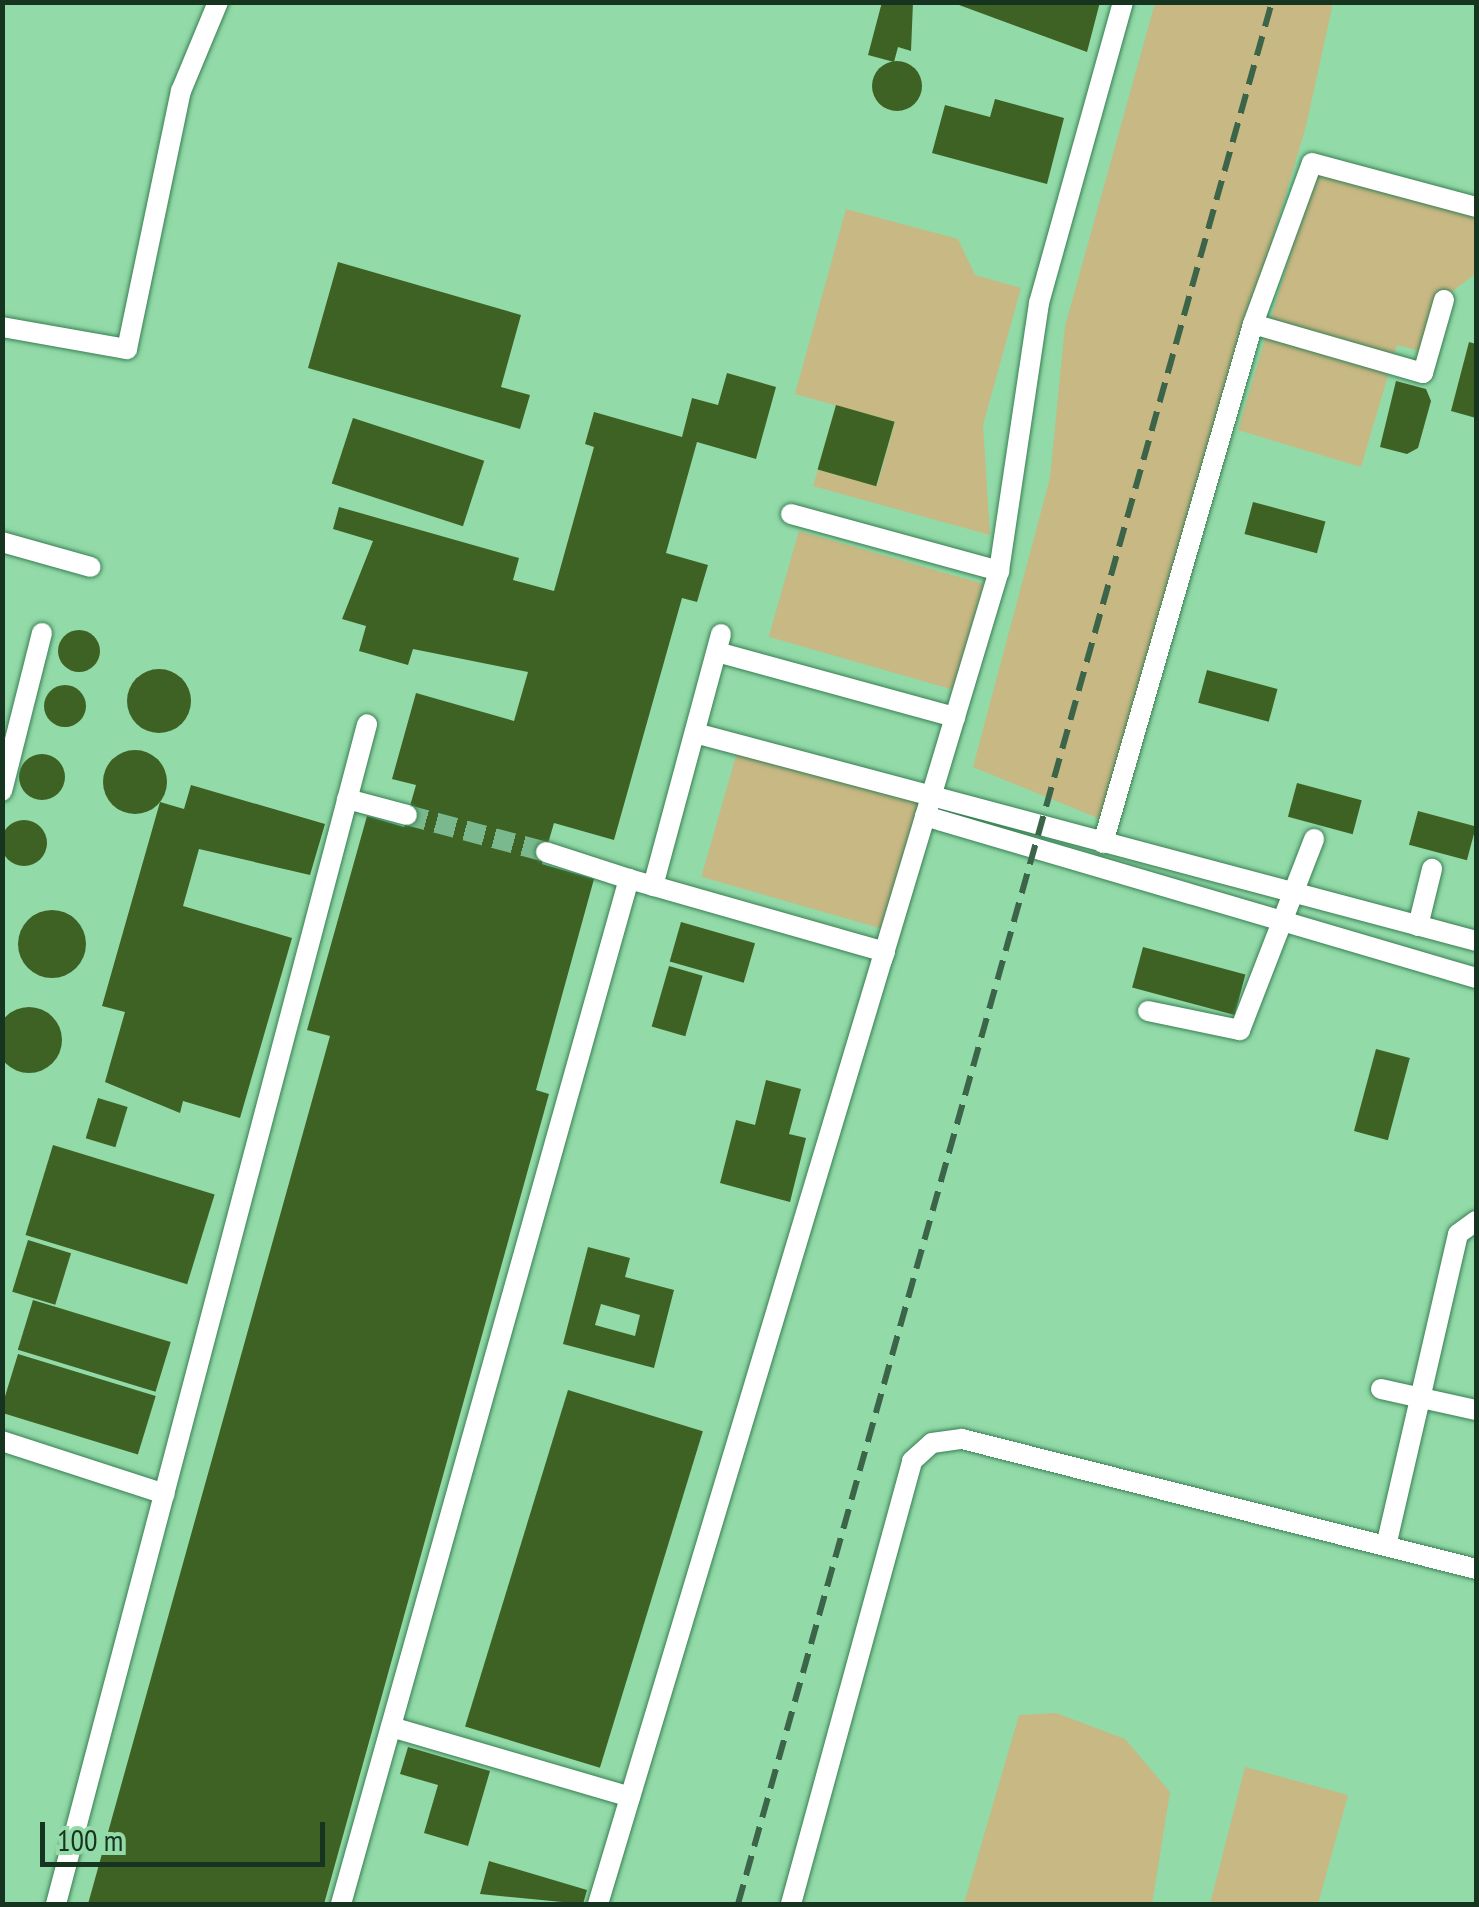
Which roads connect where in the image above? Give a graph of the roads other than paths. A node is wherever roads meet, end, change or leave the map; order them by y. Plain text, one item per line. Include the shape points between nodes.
1 (218, 2) edge
2 (1123, 2) edge
3 (1476, 207) edge
4 (1444, 300) dead end
5 (1253, 324) junction
6 (2, 327) edge
7 (791, 514) dead end
8 (2, 542) edge
9 (90, 567) dead end
10 (998, 572) junction
11 (42, 633) dead end
12 (955, 718) junction
13 (367, 724) dead end
14 (695, 732) junction
15 (2, 791) edge
16 (348, 800) junction
17 (928, 807) junction
18 (408, 816) tunnel mouth
19 (1314, 839) dead end
20 (1103, 843) junction
21 (546, 852) tunnel mouth
22 (1432, 868) dead end
23 (629, 879) junction
24 (653, 886) junction
25 (1296, 894) junction
26 (1290, 916) junction
27 (1418, 926) junction
28 (1476, 941) edge
29 (882, 960) junction
30 (1476, 978) edge
31 (1148, 1011) dead end
32 (1476, 1221) edge
33 (1381, 1388) dead end
34 (1420, 1398) junction
35 (1476, 1410) edge
36 (2, 1441) edge
37 (165, 1494) junction
38 (1386, 1546) junction
39 (1476, 1569) edge
40 (391, 1727) junction
41 (630, 1797) junction
42 (56, 1904) edge
43 (341, 1904) edge
44 (598, 1904) edge
45 (791, 1904) edge

1 - 6 street via 181,91 128,349
2 - 10 street via 1038,304
3 - 5 street via 1312,163
4 - 5 street via 1423,372
5 - 20 street
7 - 10 street
8 - 9 street
10 - 12 street
11 - 15 street
12 - 14 street via 719,643
12 - 17 street
13 - 16 street
14 - 17 street
14 - 24 street
16 - 18 street
16 - 37 street
17 - 20 street
17 - 26 street
17 - 29 street
19 - 25 street
20 - 25 street
21 - 23 street
22 - 27 street
23 - 24 street
23 - 40 street
24 - 29 street via 884,952
25 - 26 street
25 - 27 street
26 - 30 street
26 - 31 street via 1240,1030
27 - 28 street
29 - 41 street
32 - 34 street via 1458,1234
33 - 34 street
34 - 35 street
34 - 38 street
36 - 37 street
37 - 42 street
38 - 39 street
38 - 45 street via 962,1439 924,1448 912,1461
40 - 41 street
40 - 43 street
41 - 44 street

